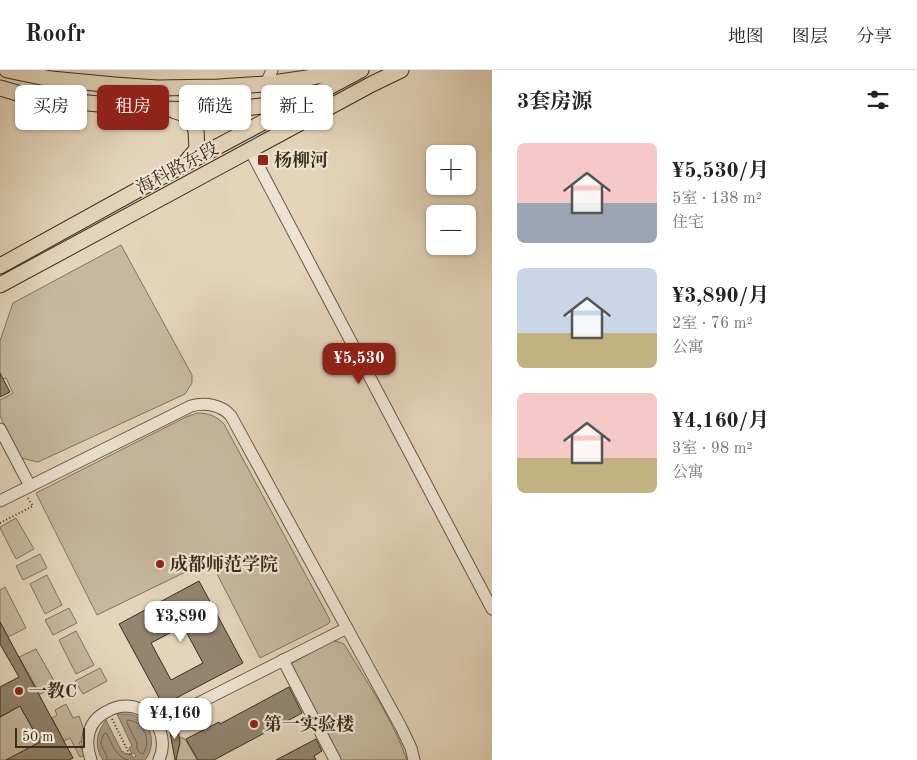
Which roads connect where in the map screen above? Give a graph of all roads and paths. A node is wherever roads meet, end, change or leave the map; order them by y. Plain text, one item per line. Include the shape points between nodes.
1 (7, 70) edge
2 (272, 70) edge
3 (341, 70) edge
4 (361, 70) edge
5 (401, 70) edge
6 (52, 74) edge
7 (264, 77) edge
8 (372, 84) junction
9 (332, 85) edge
10 (0, 88) edge
11 (333, 93) edge
12 (261, 106) edge
13 (172, 109) junction
14 (261, 123) edge
15 (250, 150) junction
16 (183, 165) junction
17 (0, 266) edge
18 (0, 285) edge
19 (0, 429) edge
20 (27, 487) junction
21 (0, 501) edge
22 (0, 523) edge
23 (492, 609) edge
24 (347, 628) junction
25 (283, 660) junction
26 (108, 711) junction
27 (158, 726) junction
28 (130, 754) dead end
29 (91, 760) edge
30 (159, 760) edge
31 (335, 760) edge
32 (414, 760) edge

1 - 6 main road
2 - 7 street
3 - 7 main road via 313,76
4 - 9 main road, 海科路东段
5 - 8 main road
6 - 7 main road via 114,85 157,88 219,87
8 - 11 main road
8 - 15 main road, 海科路东段
10 - 13 main road via 31,97
12 - 13 main road via 229,110
13 - 16 main road via 188,115 196,130 197,150
14 - 16 main road, 海科路东段
15 - 18 main road, 海科路东段
15 - 23 street
16 - 17 main road, 海科路东段
19 - 20 street
20 - 21 street
20 - 22 path via 33,506
20 - 24 street via 191,406 220,407 232,416
24 - 25 street
24 - 32 street via 401,727
25 - 27 street
25 - 31 street
26 - 27 street via 126,706 139,709
26 - 28 path
26 - 29 street via 93,723 88,735 87,748
27 - 30 street via 162,737

